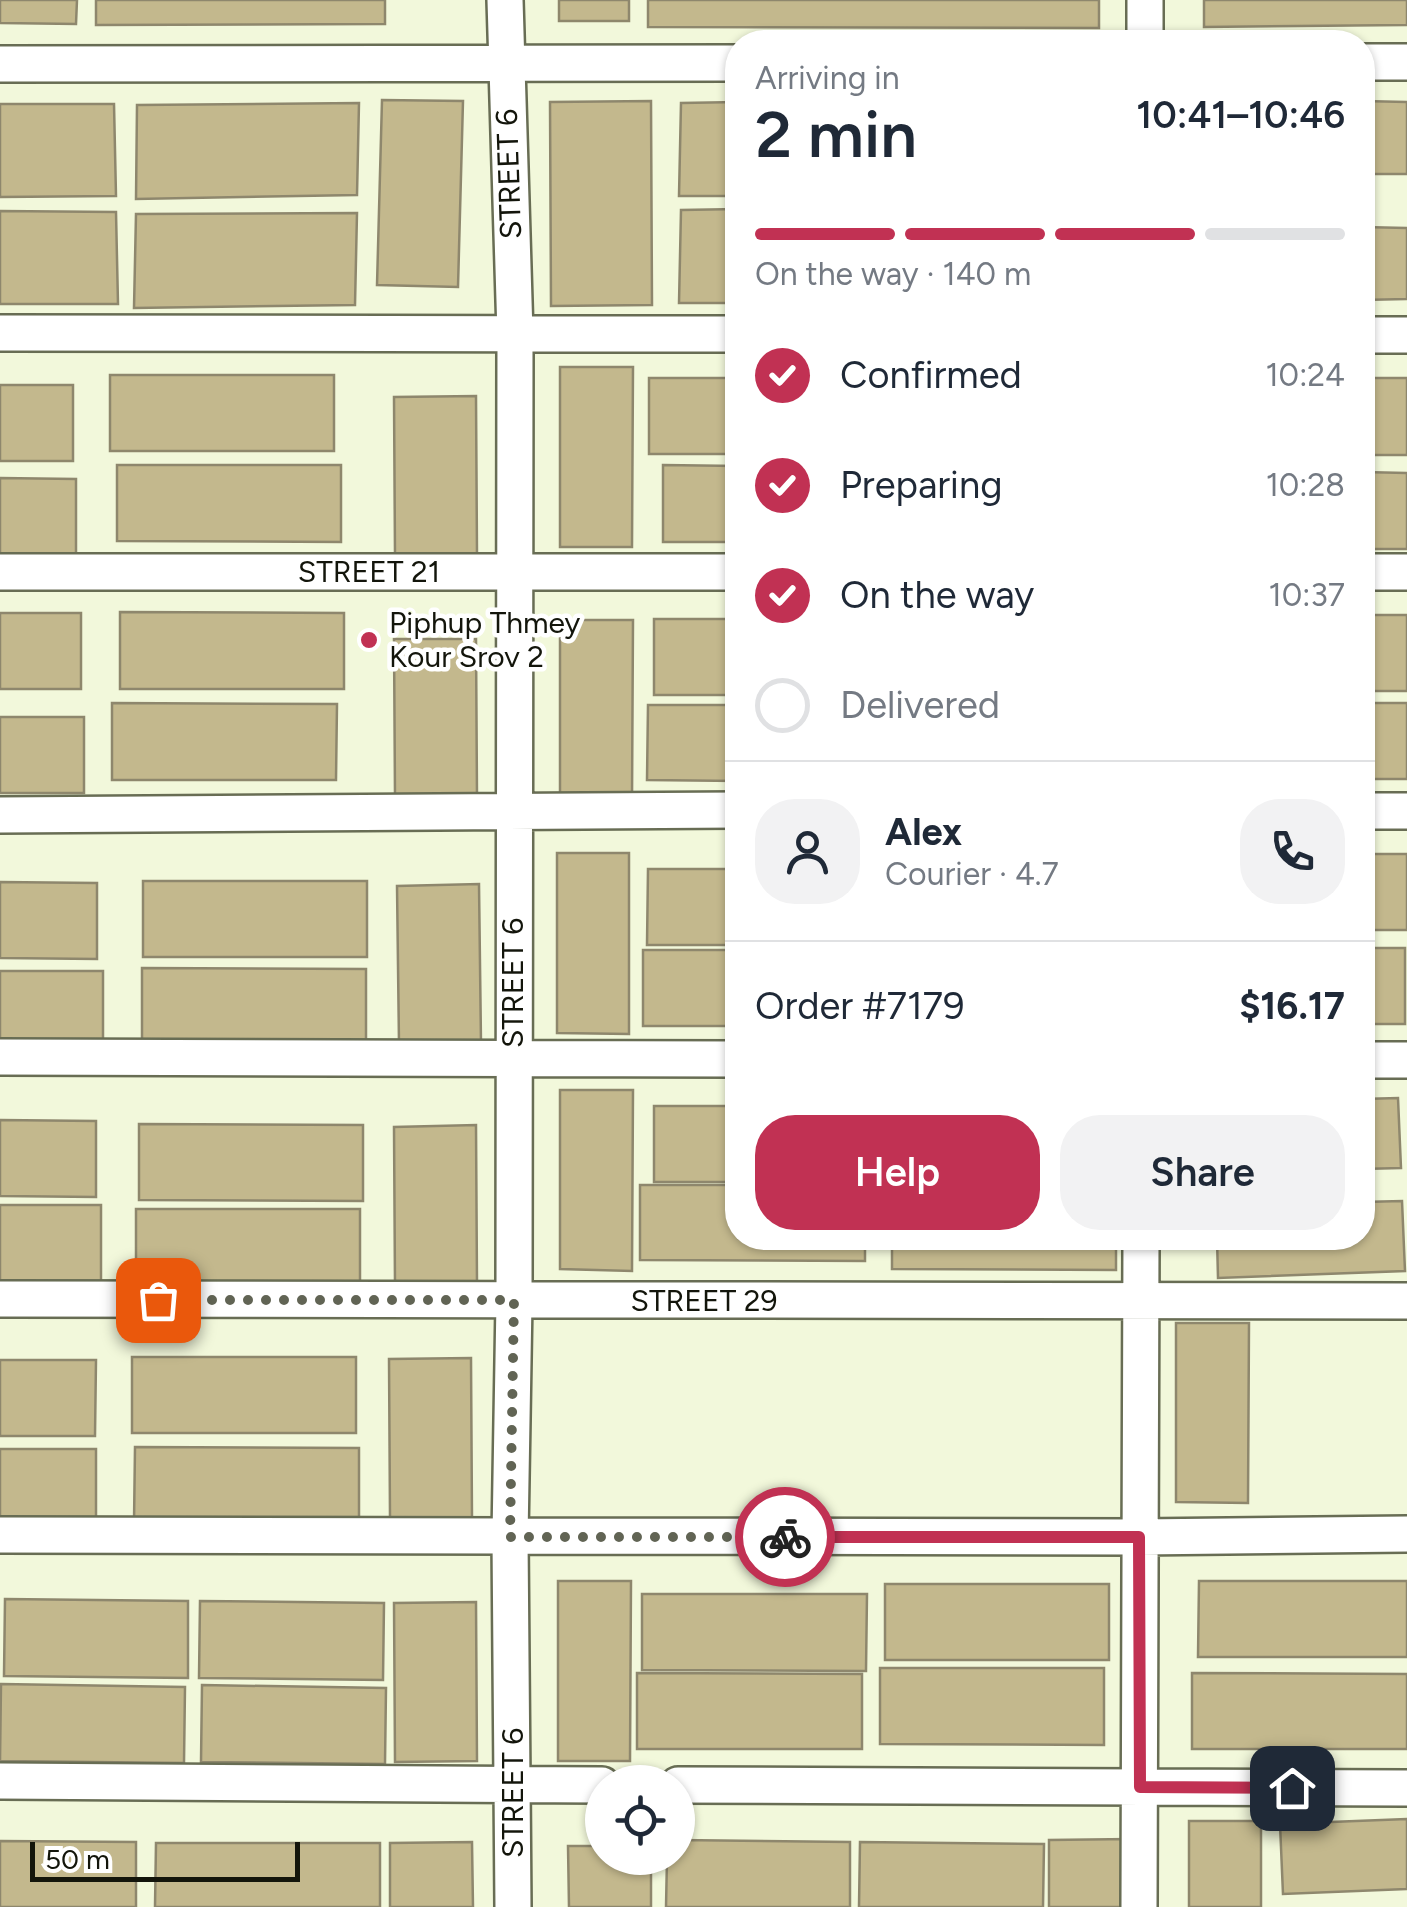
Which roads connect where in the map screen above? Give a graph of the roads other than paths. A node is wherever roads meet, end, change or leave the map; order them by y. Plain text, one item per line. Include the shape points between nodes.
1 (505, 0) edge
2 (1145, 0) edge
3 (1145, 30) edge
4 (506, 62) junction
5 (725, 62) edge
6 (1375, 62) edge
7 (1407, 62) edge
8 (0, 64) edge
9 (0, 333) edge
10 (515, 334) junction
11 (725, 334) edge
12 (1375, 335) edge
13 (1407, 335) edge
14 (0, 572) edge
15 (514, 572) junction
16 (725, 572) edge
17 (1375, 572) edge
18 (1407, 572) edge
19 (512, 809) junction
20 (725, 810) edge
21 (1375, 811) edge
22 (1407, 811) edge
23 (0, 815) edge
24 (0, 1057) edge
25 (514, 1058) junction
26 (725, 1059) edge
27 (1375, 1060) edge
28 (1407, 1060) edge
29 (1141, 1250) edge
30 (0, 1300) edge
31 (514, 1300) junction
32 (1407, 1301) edge
33 (1141, 1302) junction
34 (1407, 1534) edge
35 (0, 1535) edge
36 (510, 1537) junction
37 (1139, 1537) junction
38 (0, 1781) edge
39 (513, 1784) junction
40 (585, 1784) edge
41 (695, 1785) edge
42 (1140, 1787) junction
43 (1407, 1788) edge
44 (513, 1907) edge
45 (1139, 1907) edge

1 - 4 street, STREET 6
2 - 3 street
4 - 5 street
4 - 8 street
4 - 10 street, STREET 6
6 - 7 street
9 - 10 street
10 - 11 street
10 - 15 street, STREET 6
12 - 13 street
14 - 15 street, STREET 21
15 - 16 street, STREET 21
15 - 19 street, STREET 6
17 - 18 street
19 - 20 street
19 - 23 street
19 - 25 street, STREET 6
21 - 22 street
24 - 25 street
25 - 26 street
25 - 31 street, STREET 6
27 - 28 street
29 - 33 street
30 - 31 street, STREET 29
31 - 33 street, STREET 29
31 - 36 street, STREET 6
32 - 33 street, STREET 29
33 - 37 street
34 - 37 street
35 - 36 street
36 - 37 street
36 - 39 street, STREET 6
37 - 42 street
38 - 39 street
39 - 40 street
39 - 44 street, STREET 6
41 - 42 street
42 - 43 street
42 - 45 street

